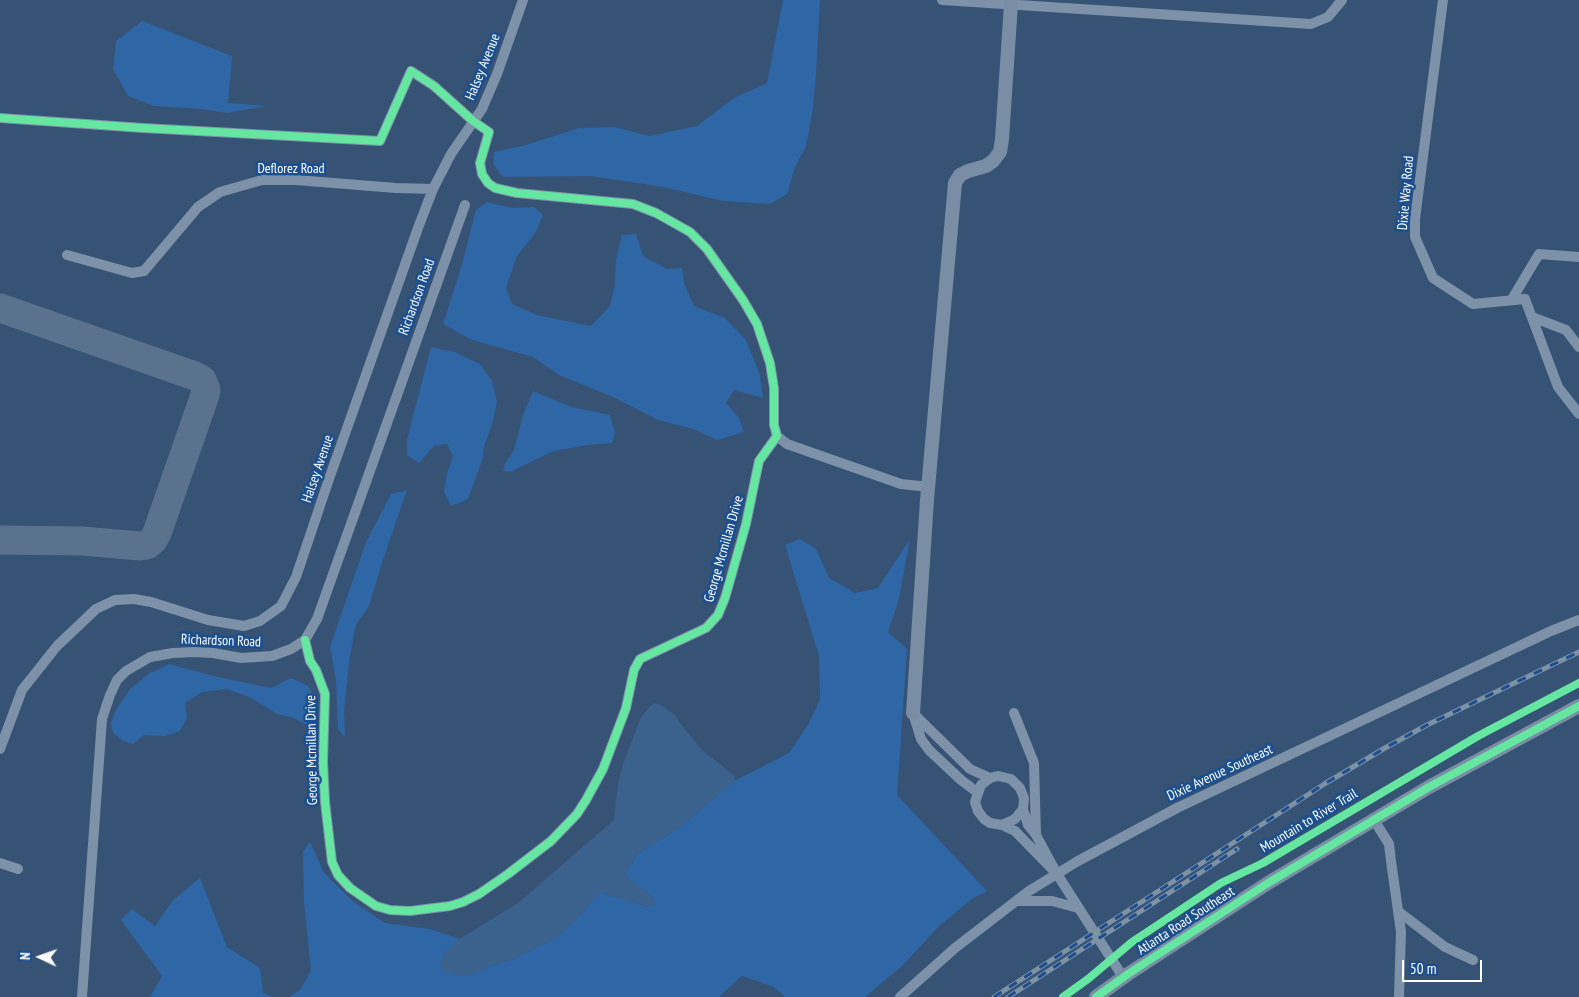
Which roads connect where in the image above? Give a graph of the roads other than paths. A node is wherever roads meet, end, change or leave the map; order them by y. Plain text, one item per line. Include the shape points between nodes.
1 (523, 0) edge
2 (942, 0) edge
3 (1342, 0) edge
4 (1443, 0) edge
5 (1011, 4) junction
6 (0, 118) edge
7 (473, 121) junction
8 (434, 189) junction
9 (465, 206) dead end
10 (67, 256) dead end
11 (1579, 257) edge
12 (1512, 299) junction
13 (1532, 317) junction
14 (1579, 347) edge
15 (1579, 414) edge
16 (777, 436) junction
17 (928, 486) junction
18 (1579, 620) edge
19 (305, 640) junction
20 (1579, 706) edge
21 (913, 713) junction
22 (1014, 713) dead end
23 (0, 749) edge
24 (990, 778) junction
25 (977, 792) junction
26 (1023, 809) junction
27 (1374, 820) junction
28 (1002, 825) junction
29 (1036, 835) junction
30 (0, 863) edge
31 (18, 869) dead end
32 (1056, 874) junction
33 (1017, 901) junction
34 (1078, 908) junction
35 (1399, 912) junction
36 (1473, 960) dead end
37 (1123, 978) junction
38 (82, 997) edge
39 (900, 997) edge
40 (1096, 997) edge
41 (1399, 997) edge

1 - 7 street, Halsey Avenue via 497,74 482,109
2 - 5 street
3 - 5 street via 1328,17 1311,24
4 - 12 street, Dixie Way Road via 1415,212 1415,236 1433,278 1465,299 1473,304
5 - 17 street via 1000,152 986,166 960,175 955,183
6 - 7 street via 380,141 411,71 434,86
7 - 8 street, Halsey Avenue via 451,154
7 - 16 street via 489,132 480,163 482,174 495,188 633,204 690,232 707,249 757,324 770,363
8 - 10 street, Deflorez Road via 262,180 220,192 198,207 144,271 132,273
8 - 23 street, Halsey Avenue via 299,568 281,606 260,622 244,626 208,620 134,599 115,600 96,609 57,646 22,690
9 - 19 street, Richardson Road via 317,619
11 - 12 street via 1539,254
12 - 13 street via 1525,298
13 - 14 street via 1566,330
13 - 15 street via 1558,386
16 - 17 street via 787,444 902,484
16 - 19 street, George Mcmillan Drive via 759,461 746,524 718,615 706,628 640,659 603,770 577,814 551,840 515,868 463,902 426,909 390,910 362,898 338,875 332,862 325,802 325,694
17 - 21 street
18 - 32 street, Dixie Avenue Southeast via 1177,808
19 - 38 street, Richardson Road via 272,656 241,658 213,653 173,652 150,657 117,680 102,719
20 - 27 street, Atlanta Road Southeast
21 - 24 street via 970,769
21 - 25 street via 921,739 929,750
22 - 29 street via 1034,763
24 - 25 street
24 - 26 street via 1011,779 1024,798
25 - 28 street via 975,802 978,811 990,823
26 - 28 street via 1015,819
26 - 29 street
27 - 35 street via 1389,844
27 - 37 street, Atlanta Road Southeast via 1268,883
28 - 32 street via 1015,831
29 - 32 street
30 - 31 street
32 - 33 street, Dixie Avenue Southeast
32 - 34 street
33 - 34 street via 1052,901
33 - 39 street, Dixie Avenue Southeast via 955,948
34 - 37 street
35 - 36 street via 1445,947
35 - 41 street
37 - 40 street, Atlanta Road Southeast

